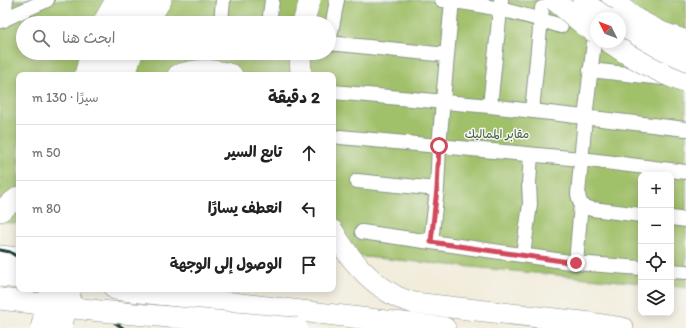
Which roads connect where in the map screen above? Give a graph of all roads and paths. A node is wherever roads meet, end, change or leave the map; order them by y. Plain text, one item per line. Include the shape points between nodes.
1 (6, 0) edge
2 (48, 0) edge
3 (116, 0) edge
4 (139, 0) edge
5 (161, 0) edge
6 (223, 0) edge
7 (272, 0) edge
8 (310, 0) edge
9 (337, 0) edge
10 (449, 0) edge
11 (584, 0) edge
12 (601, 0) edge
13 (612, 0) edge
14 (634, 0) edge
15 (501, 4) edge
16 (546, 9) edge
17 (598, 12) edge
18 (598, 12) edge
19 (107, 16) edge
20 (130, 16) edge
21 (151, 16) edge
22 (222, 16) edge
23 (270, 16) edge
24 (305, 16) edge
25 (309, 16) edge
26 (334, 16) edge
27 (2, 20) edge
28 (561, 26) dead end
29 (590, 29) edge
30 (626, 32) edge
31 (683, 39) edge
32 (336, 44) edge
33 (593, 48) edge
34 (619, 48) edge
35 (447, 55) junction
36 (90, 60) edge
37 (110, 60) edge
38 (130, 60) edge
39 (300, 60) edge
40 (306, 60) edge
41 (686, 62) edge
42 (590, 70) junction
43 (86, 72) edge
44 (107, 72) edge
45 (126, 72) edge
46 (190, 72) edge
47 (221, 72) edge
48 (300, 72) edge
49 (306, 72) edge
50 (686, 82) edge
51 (336, 92) edge
52 (443, 102) junction
53 (490, 106) junction
54 (532, 111) junction
55 (585, 118) junction
56 (686, 129) edge
57 (340, 137) dead end
58 (439, 146) junction
59 (531, 155) junction
60 (581, 159) junction
61 (686, 172) edge
62 (357, 181) dead end
63 (437, 189) junction
64 (16, 199) edge
65 (581, 204) junction
66 (0, 211) edge
67 (638, 215) edge
68 (674, 218) edge
69 (686, 220) edge
70 (362, 232) dead end
71 (336, 237) edge
72 (431, 242) junction
73 (524, 255) junction
74 (0, 256) edge
75 (16, 258) edge
76 (576, 263) junction
77 (638, 268) edge
78 (674, 271) edge
79 (686, 272) edge
80 (0, 276) edge
81 (16, 278) edge
82 (50, 292) edge
83 (70, 292) edge
84 (140, 292) edge
85 (0, 299) edge
86 (42, 328) edge
87 (61, 328) edge
88 (297, 328) edge
89 (445, 328) edge
90 (623, 328) edge

1 - 27 lane
2 - 27 lane
3 - 19 highway
4 - 20 highway
5 - 21 highway
6 - 22 lane
7 - 23 lane
8 - 24 highway, bridge
8 - 25 lane
9 - 26 lane
10 - 15 lane
10 - 35 lane
11 - 17 highway, bridge
12 - 18 lane
13 - 31 highway via 636,19 663,33
14 - 31 highway via 663,26
15 - 16 lane
15 - 53 lane
16 - 28 lane
16 - 29 highway, bridge
16 - 54 lane
30 - 41 highway
32 - 35 lane
33 - 42 lane
34 - 50 highway, bridge via 646,65
35 - 52 lane
36 - 43 highway
37 - 44 highway
38 - 45 highway
39 - 48 highway
40 - 49 lane
42 - 50 lane
42 - 55 lane
46 - 47 highway
51 - 52 lane
52 - 53 lane
52 - 58 lane
53 - 54 lane
54 - 55 lane
55 - 56 lane
55 - 60 lane
57 - 58 lane
58 - 59 lane
58 - 63 lane
59 - 60 lane
59 - 73 lane via 530,204
60 - 61 lane
60 - 65 lane via 578,194
62 - 63 lane
63 - 72 lane
64 - 66 highway
65 - 67 lane via 592,209
65 - 76 lane
68 - 69 lane
70 - 72 lane
71 - 90 highway via 372,280 398,297 414,303
72 - 73 lane
73 - 76 lane
74 - 75 highway
76 - 77 lane
78 - 79 lane
80 - 81 highway
82 - 86 highway, bridge
83 - 87 highway, bridge
84 - 89 highway
85 - 88 highway, bridge via 100,311

